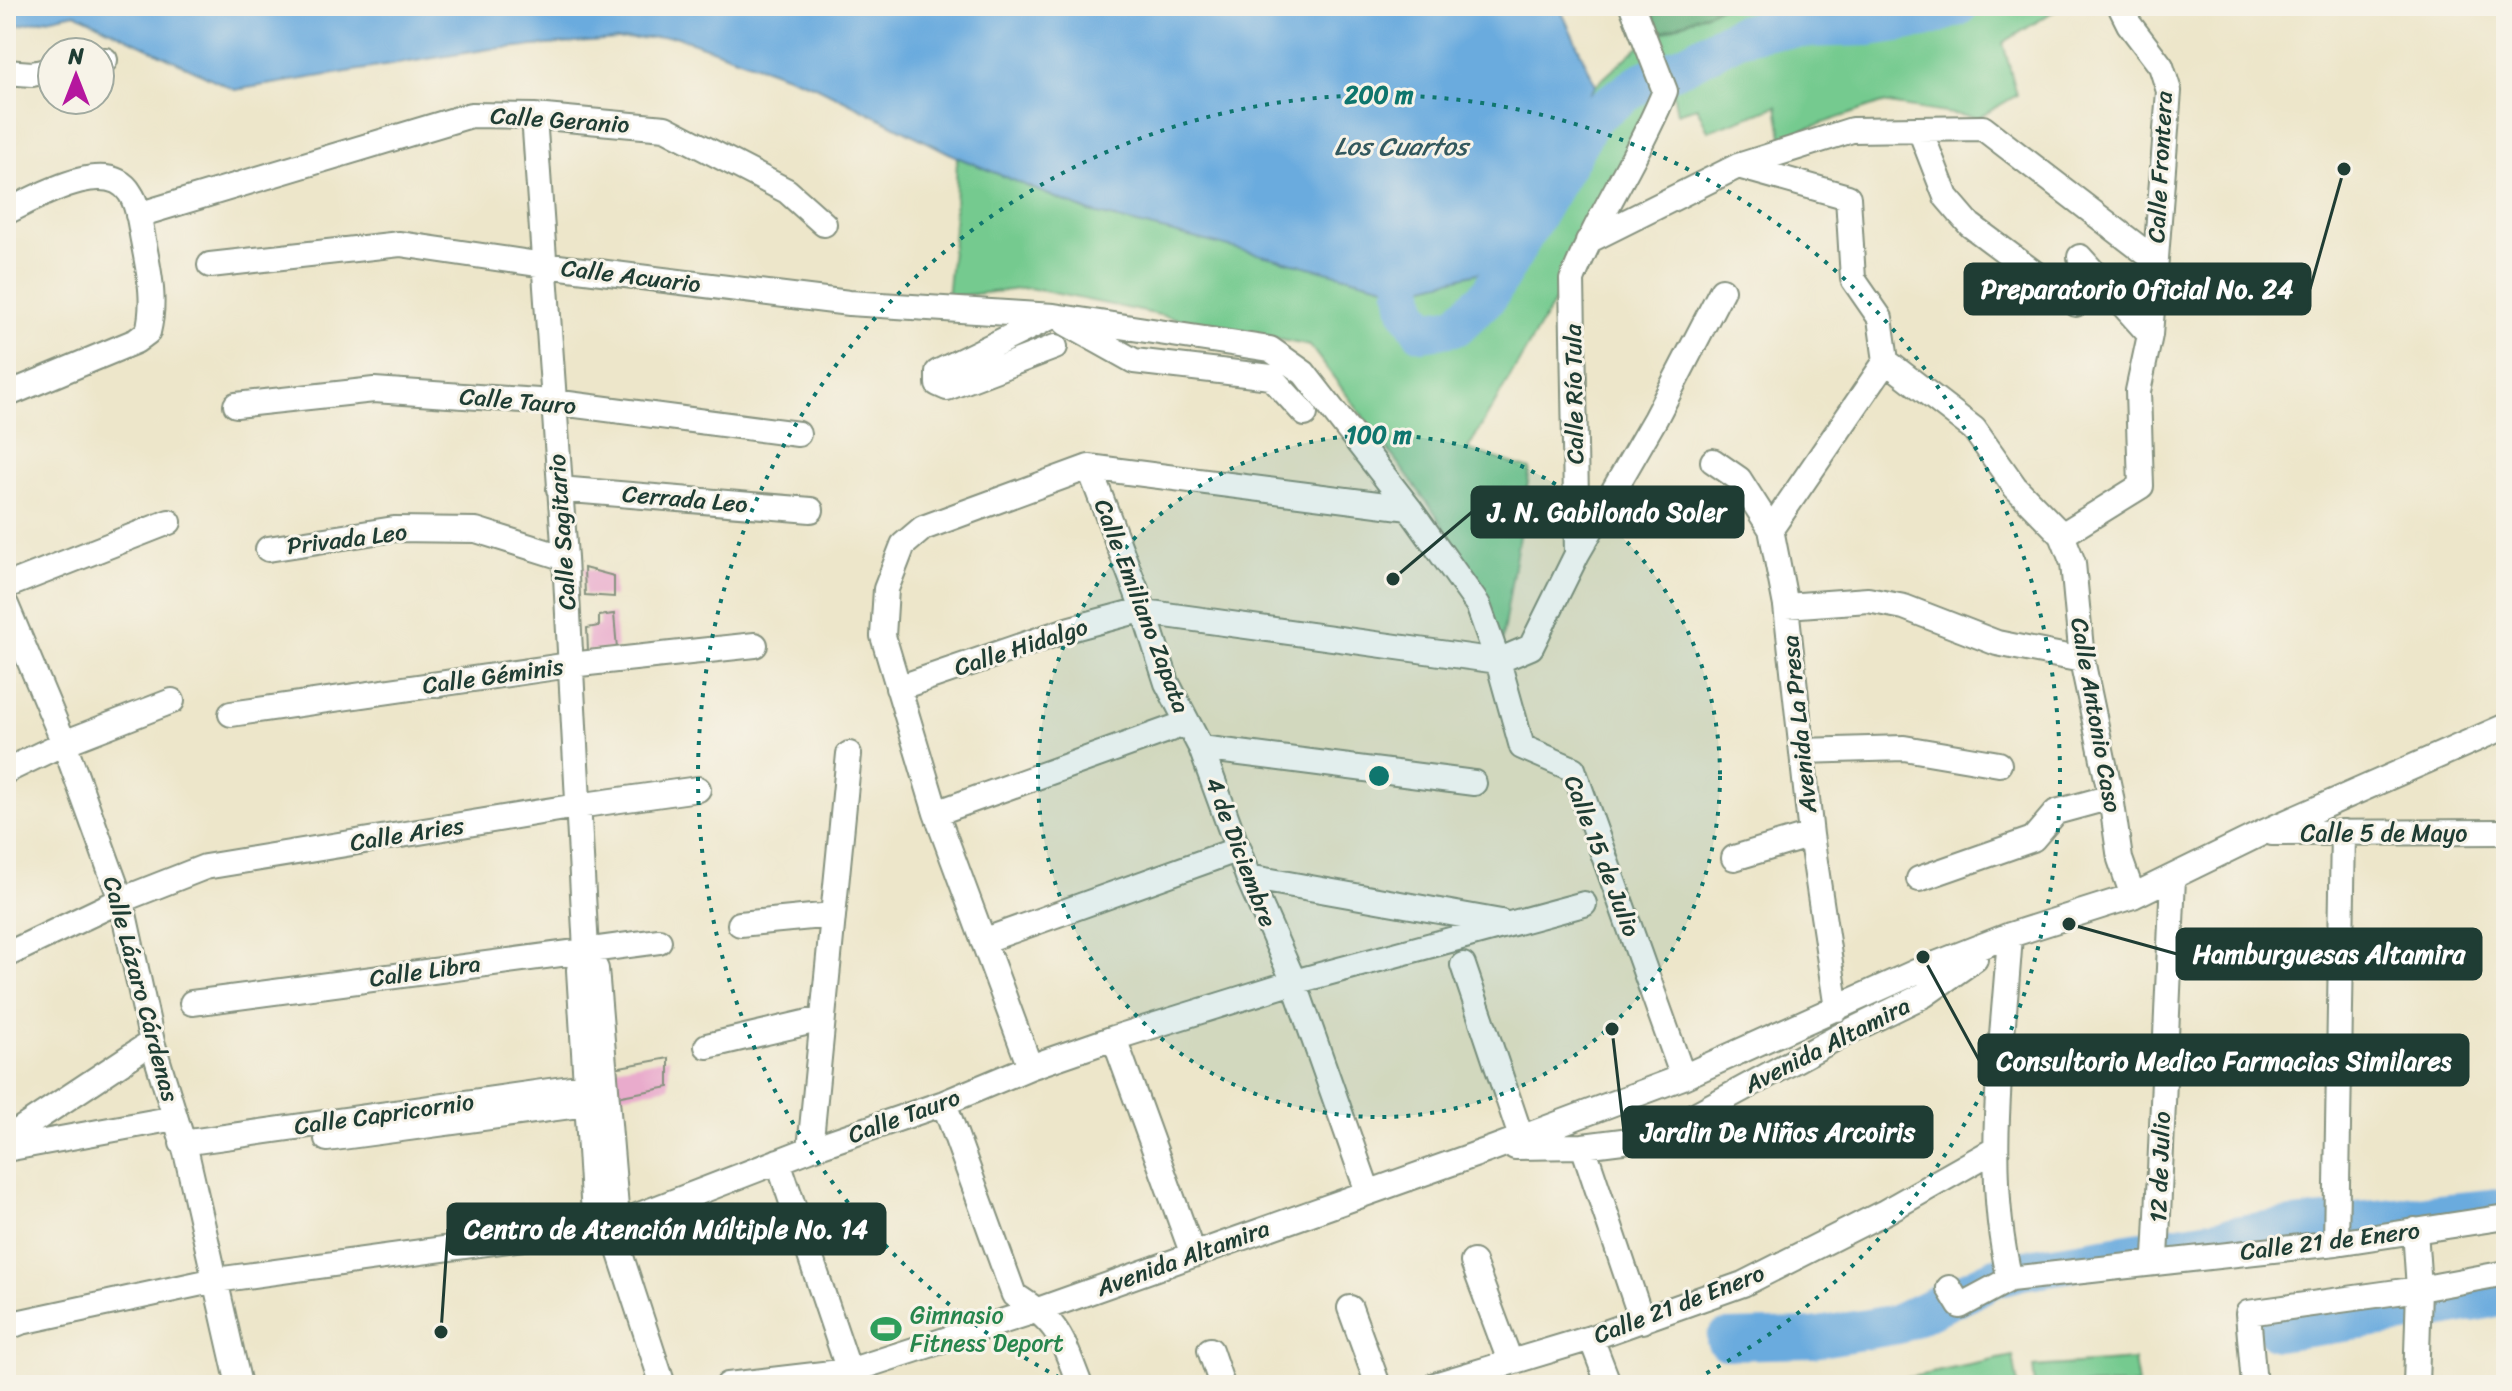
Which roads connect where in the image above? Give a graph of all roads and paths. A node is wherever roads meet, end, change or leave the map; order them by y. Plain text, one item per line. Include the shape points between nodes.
1 (1632, 6) edge
2 (2120, 6) edge
3 (6, 72) edge
4 (36, 73) edge
5 (534, 116) junction
6 (1920, 130) junction
7 (1738, 166) junction
8 (6, 212) edge
9 (138, 215) junction
10 (824, 224) dead end
11 (1588, 241) junction
12 (2080, 257) dead end
13 (2155, 260) junction
14 (210, 265) dead end
15 (544, 265) junction
16 (1722, 290) dead end
17 (2076, 304) dead end
18 (1054, 316) junction
19 (2150, 335) junction
20 (1055, 347) dead end
21 (1886, 361) junction
22 (6, 395) edge
23 (553, 402) junction
24 (236, 405) dead end
25 (1305, 414) dead end
26 (798, 434) dead end
27 (1713, 461) dead end
28 (1089, 467) junction
29 (559, 489) junction
30 (1409, 508) junction
31 (811, 510) dead end
32 (169, 522) dead end
33 (1771, 529) junction
34 (2062, 535) junction
35 (268, 549) dead end
36 (1577, 554) junction
37 (565, 558) junction
38 (6, 586) edge
39 (6, 605) edge
40 (1786, 606) junction
41 (1144, 611) junction
42 (755, 645) dead end
43 (2082, 660) junction
44 (1498, 661) junction
45 (570, 665) junction
46 (898, 688) junction
47 (172, 701) dead end
48 (231, 714) dead end
49 (1187, 723) junction
50 (2506, 726) edge
51 (64, 743) junction
52 (1201, 748) junction
53 (1802, 751) junction
54 (849, 754) dead end
55 (1999, 764) dead end
56 (6, 771) edge
57 (1474, 783) dead end
58 (698, 789) dead end
59 (2111, 797) junction
60 (577, 806) junction
61 (936, 813) junction
62 (2343, 832) junction
63 (2506, 832) edge
64 (2262, 833) junction
65 (1811, 835) junction
66 (1239, 849) junction
67 (1734, 858) dead end
68 (1248, 877) junction
69 (2173, 878) junction
70 (1919, 879) dead end
71 (2133, 896) junction
72 (121, 900) junction
73 (1584, 904) dead end
74 (832, 915) junction
75 (1509, 923) junction
76 (740, 924) dead end
77 (2010, 935) junction
78 (659, 941) dead end
79 (983, 941) junction
80 (586, 950) junction
81 (6, 955) edge
82 (1463, 965) dead end
83 (1294, 982) junction
84 (192, 1003) dead end
85 (1837, 1009) junction
86 (822, 1019) junction
87 (1114, 1038) junction
88 (152, 1042) junction
89 (707, 1046) dead end
90 (1030, 1067) junction
91 (1683, 1077) junction
92 (586, 1095) junction
93 (944, 1103) junction
94 (175, 1118) junction
95 (1521, 1137) junction
96 (6, 1139) edge
97 (1583, 1146) junction
98 (1494, 1148) junction
99 (6, 1149) edge
100 (810, 1149) junction
101 (1996, 1149) junction
102 (185, 1150) junction
103 (778, 1161) junction
104 (1368, 1192) junction
105 (2506, 1217) edge
106 (611, 1226) junction
107 (2415, 1230) junction
108 (2336, 1243) junction
109 (2155, 1252) junction
110 (1193, 1255) junction
111 (1473, 1262) dead end
112 (2506, 1273) edge
113 (2010, 1279) junction
114 (216, 1280) junction
115 (1955, 1297) dead end
116 (2418, 1304) junction
117 (1350, 1308) dead end
118 (1038, 1310) junction
119 (1642, 1321) junction
120 (6, 1328) edge
121 (1591, 1338) junction
122 (1210, 1350) dead end
123 (1510, 1361) junction
124 (849, 1371) junction
125 (239, 1385) edge
126 (663, 1385) edge
127 (728, 1385) edge
128 (1080, 1385) edge
129 (1222, 1385) edge
130 (1378, 1385) edge
131 (1435, 1385) edge
132 (1609, 1385) edge
133 (2254, 1385) edge
134 (2416, 1385) edge

1 - 11 street, Calle Río Tula via 1665,91
2 - 13 street, Calle Frontera via 2161,66 2169,91
3 - 4 street
5 - 9 street, Calle Geranio via 471,115
5 - 10 street, Calle Geranio via 665,128 787,191
5 - 15 street, Calle Sagitario
6 - 7 street via 1852,130
6 - 13 street via 1983,128
6 - 17 street via 1946,197 1970,225
7 - 11 street
7 - 21 street via 1848,197 1853,279 1880,318
8 - 9 street via 79,179 96,177 129,190
9 - 22 street via 153,292 148,332
11 - 36 street, Calle Río Tula via 1572,280
12 - 19 street
13 - 19 street, Calle Frontera
14 - 15 street, Calle Acuario via 400,244
15 - 18 street, Calle Acuario via 849,303
15 - 23 street, Calle Sagitario
16 - 36 street
18 - 20 street via 938,372 938,384 947,388
18 - 25 street via 1134,361 1271,377
18 - 30 street, Calle Acuario via 1270,349 1304,373
19 - 34 street, Calle Frontera via 2138,391 2141,486
21 - 33 street
21 - 34 street via 1974,429 2015,487
23 - 24 street, Calle Tauro via 374,390
23 - 26 street, Calle Tauro
23 - 29 street, Calle Sagitario
27 - 33 street, Avenida La Presa via 1739,479
28 - 30 street
28 - 41 street, Calle Emiliano Zapata
28 - 46 street via 923,528 903,545 886,589 883,636
29 - 31 street, Cerrada Leo
29 - 37 street, Calle Sagitario
30 - 44 street, Calle Acuario via 1478,605
32 - 38 street
33 - 40 street, Avenida La Presa
34 - 43 street, Calle Antonio Caso via 2073,563
35 - 37 street, Privada Leo via 394,529 476,530
36 - 44 street, Calle Río Tula via 1531,647
37 - 45 street, Calle Sagitario
39 - 51 street, Calle Lázaro Cárdenas
40 - 43 street via 1868,600 1904,607 1997,643
40 - 53 street, Avenida La Presa
41 - 44 street
41 - 46 street, Calle Hidalgo via 1070,629
41 - 49 street, Calle Emiliano Zapata via 1167,683
42 - 45 street, Calle Géminis
43 - 59 street, Calle Antonio Caso
44 - 91 street, Calle 15 de Julio via 1522,747 1573,769
45 - 48 street, Calle Géminis
45 - 60 street, Calle Sagitario
46 - 61 street
47 - 51 street
49 - 52 street, 4 de Diciembre
49 - 61 street, Calle Emiliano Zapata
50 - 64 street, Avenida Altamira
51 - 56 street
51 - 72 street, Calle Lázaro Cárdenas
52 - 57 street
52 - 66 street, 4 de Diciembre
53 - 55 street via 1904,748
53 - 65 street, Avenida La Presa
54 - 74 street
58 - 60 street, Calle Aries
59 - 70 street via 2056,812 2033,839
59 - 71 street, Calle Antonio Caso via 2120,859
60 - 72 street, Calle Aries via 205,867
60 - 80 street, Calle Sagitario
61 - 79 street
62 - 63 street, Calle 5 de Mayo
62 - 64 street, Calle 5 de Mayo
62 - 108 street
64 - 69 street, Avenida Altamira
65 - 67 street
65 - 85 street, Avenida La Presa
66 - 68 street, 4 de Diciembre
66 - 79 street
68 - 75 street
68 - 83 street, 4 de Diciembre
69 - 71 street, Avenida Altamira
69 - 109 street, 12 de Julio
71 - 77 street, Avenida Altamira
72 - 81 street, Calle Aries
72 - 88 street, Calle Lázaro Cárdenas
73 - 75 street, Calle Tauro
74 - 76 street
74 - 86 street
75 - 83 street, Calle Tauro
77 - 85 street, Avenida Altamira
77 - 97 street, Avenida Altamira via 1924,995 1654,1137
77 - 101 street
78 - 80 street, Calle Libra
79 - 90 street
80 - 84 street, Calle Libra
80 - 92 street, Calle Sagitario via 579,970
80 - 106 street, Calle Sagitario via 596,969 616,1208
82 - 95 street
83 - 87 street, Calle Tauro
83 - 104 street, 4 de Diciembre
85 - 91 street, Avenida Altamira
86 - 89 street
86 - 100 street
87 - 90 street, Calle Tauro
87 - 110 street
88 - 94 street, Calle Lázaro Cárdenas
88 - 96 street
90 - 93 street, Calle Tauro
91 - 95 street, Avenida Altamira
92 - 102 street, Calle Capricornio
92 - 106 street, Calle Sagitario via 594,1215
93 - 100 street, Calle Tauro
93 - 118 street via 1014,1295
94 - 99 street
94 - 102 street, Calle Lázaro Cárdenas
95 - 98 street, Avenida Altamira
97 - 98 street, Avenida Altamira
97 - 119 street
98 - 104 street, Avenida Altamira
100 - 103 street, Calle Tauro
101 - 113 street
101 - 119 street, Calle 21 de Enero via 1743,1284
102 - 114 street, Calle Lázaro Cárdenas
103 - 106 street, Calle Tauro
103 - 124 street
104 - 110 street, Avenida Altamira
105 - 107 street, Calle 21 de Enero
106 - 114 street, Calle Tauro
106 - 126 street
107 - 108 street, Calle 21 de Enero
107 - 116 street
108 - 109 street, Calle 21 de Enero
109 - 113 street, Calle 21 de Enero
110 - 118 street, Avenida Altamira
111 - 123 street
112 - 116 street
113 - 115 street
114 - 120 street, Calle Tauro
114 - 125 street, Calle Lázaro Cárdenas
116 - 133 street via 2248,1313
116 - 134 street
117 - 130 street
118 - 124 street, Avenida Altamira
118 - 128 street via 1059,1331
119 - 121 street, Calle 21 de Enero
121 - 123 street, Calle 21 de Enero
121 - 132 street
122 - 129 street
123 - 131 street, Calle 21 de Enero
124 - 127 street, Avenida Altamira

